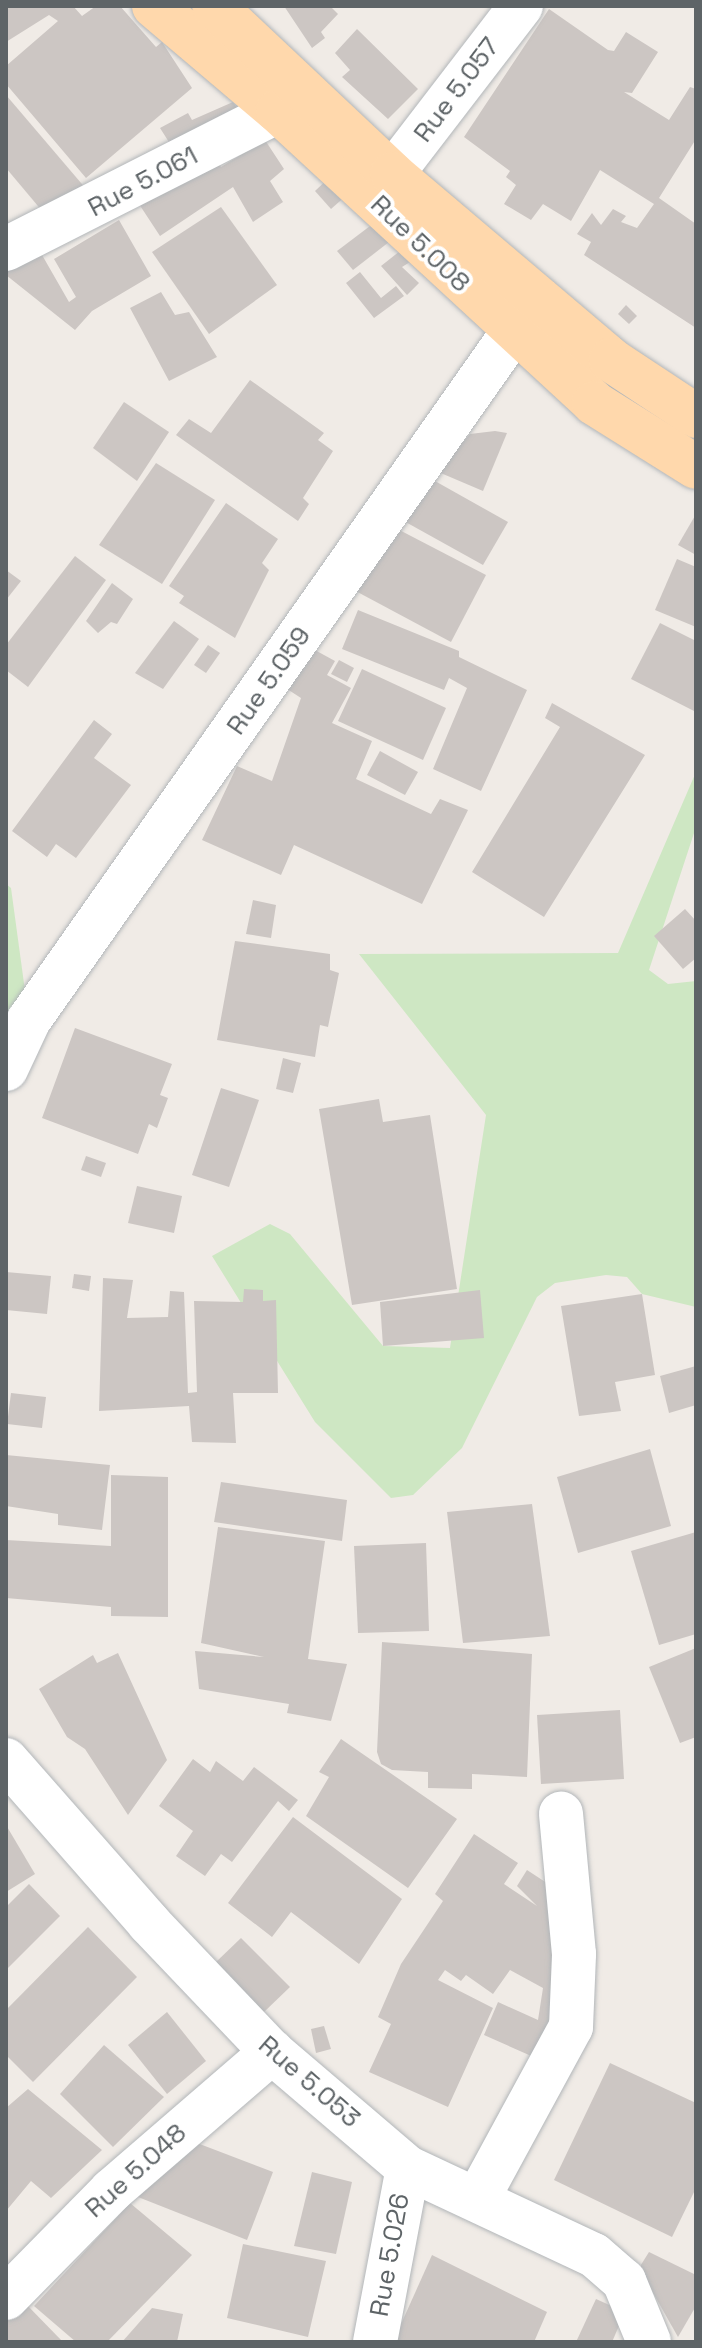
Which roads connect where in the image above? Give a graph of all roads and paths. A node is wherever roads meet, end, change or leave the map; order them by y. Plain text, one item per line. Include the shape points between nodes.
1 (154, 6) edge
2 (214, 6) edge
3 (521, 6) edge
4 (278, 111) junction
5 (392, 174) junction
6 (6, 249) edge
7 (526, 313) junction
8 (696, 416) edge
9 (696, 467) edge
10 (6, 1069) edge
11 (6, 1760) edge
12 (561, 1814) dead end
13 (272, 2052) junction
14 (408, 2168) junction
15 (478, 2198) junction
16 (6, 2298) edge
17 (375, 2342) edge
18 (649, 2342) edge

1 - 4 main road, Rue 5.008
2 - 5 main road, Rue 5.008
3 - 5 street, Rue 5.057
4 - 6 street, Rue 5.061
4 - 7 main road, Rue 5.008
5 - 7 main road, Rue 5.008
7 - 8 main road, Rue 5.008
7 - 9 main road, Rue 5.008 via 594,403
7 - 10 street, Rue 5.059 via 29,1020
11 - 13 street, Rue 5.053 via 149,1923
12 - 15 street via 574,1954 571,2027
13 - 14 street, Rue 5.053
13 - 16 street, Rue 5.048 via 111,2191
14 - 15 street, Rue 5.053
14 - 17 street, Rue 5.026
15 - 18 street, Rue 5.053 via 594,2255 624,2281

